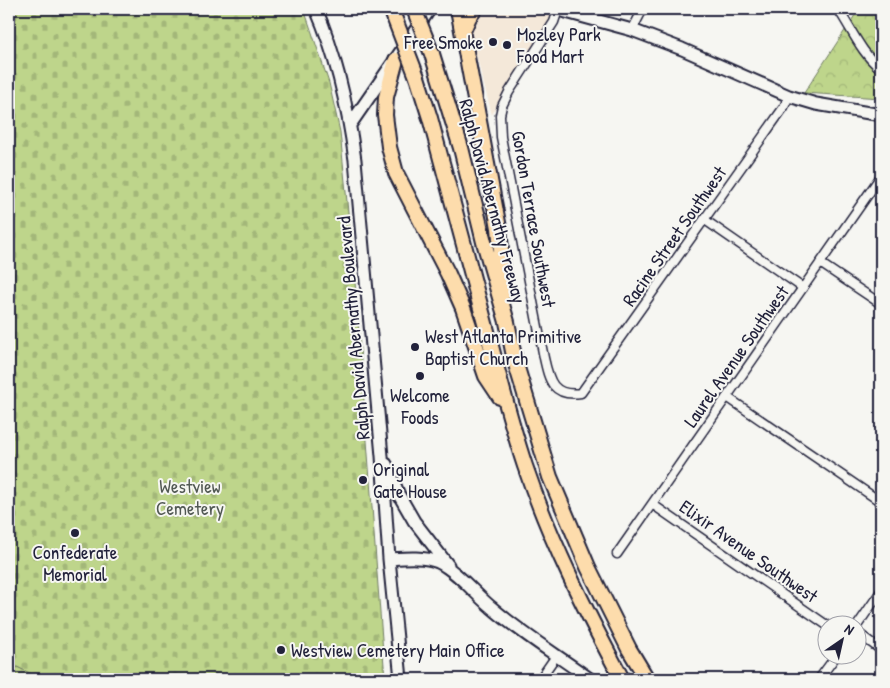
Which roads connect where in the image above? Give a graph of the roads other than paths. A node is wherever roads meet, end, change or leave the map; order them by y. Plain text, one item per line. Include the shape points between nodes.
1 (316, 9) edge
2 (391, 9) edge
3 (458, 9) edge
4 (476, 9) edge
5 (557, 9) edge
6 (643, 9) edge
7 (838, 9) edge
8 (425, 10) edge
9 (632, 30) junction
10 (463, 32) junction
11 (396, 60) junction
12 (881, 69) edge
13 (789, 96) junction
14 (881, 115) edge
15 (350, 126) junction
16 (881, 176) edge
17 (705, 220) junction
18 (820, 263) junction
19 (803, 288) junction
20 (881, 304) edge
21 (507, 322) junction
22 (581, 393) joint
23 (727, 396) junction
24 (507, 408) junction
25 (382, 456) junction
26 (881, 502) edge
27 (404, 503) junction
28 (652, 504) junction
29 (386, 508) junction
30 (617, 554) dead end
31 (389, 558) junction
32 (453, 573) junction
33 (881, 591) edge
34 (864, 616) edge
35 (818, 619) edge
36 (868, 640) edge
37 (881, 650) edge
38 (556, 656) junction
39 (829, 666) edge
40 (401, 679) edge
41 (540, 679) edge
42 (590, 679) edge
43 (622, 679) edge
44 (647, 679) edge
45 (819, 679) edge

1 - 15 main road, Ralph David Abernathy Boulevard via 336,66
2 - 24 highway, Ralph David Abernathy Freeway, bridge via 430,118
3 - 10 highway
4 - 10 highway
5 - 9 main road
5 - 22 street, Gordon Terrace Southwest via 554,22 502,106 501,137 548,373 556,389 564,393
6 - 9 street
7 - 12 street via 860,48
8 - 11 main road
8 - 21 highway, Ralph David Abernathy Freeway, bridge via 432,54 461,148
9 - 13 main road
10 - 21 highway via 500,228
11 - 15 main road
11 - 24 highway via 386,97 385,115 396,172 448,274 486,376
13 - 14 main road
13 - 17 street, Racine Street Southwest
15 - 25 main road, Ralph David Abernathy Boulevard
16 - 18 street, Laurel Avenue Southwest
17 - 19 street
17 - 22 street, Racine Street Southwest
18 - 19 street, Laurel Avenue Southwest
18 - 20 street
19 - 23 street, Laurel Avenue Southwest
21 - 44 highway, Ralph David Abernathy Freeway via 515,361 550,477 600,593
23 - 26 street
23 - 28 street, Laurel Avenue Southwest
24 - 43 highway, Ralph David Abernathy Freeway via 550,532 588,617
25 - 27 main road
25 - 29 main road, Ralph David Abernathy Boulevard
27 - 29 main road
27 - 32 main road
28 - 30 street, Laurel Avenue Southwest
28 - 35 street, Elixir Avenue Southwest
29 - 31 main road, Ralph David Abernathy Boulevard
31 - 32 main road via 428,559 439,562
31 - 40 main road, Ralph David Abernathy Boulevard
32 - 38 main road via 491,608
33 - 34 street
36 - 37 street
38 - 41 street
38 - 42 main road
39 - 45 street

